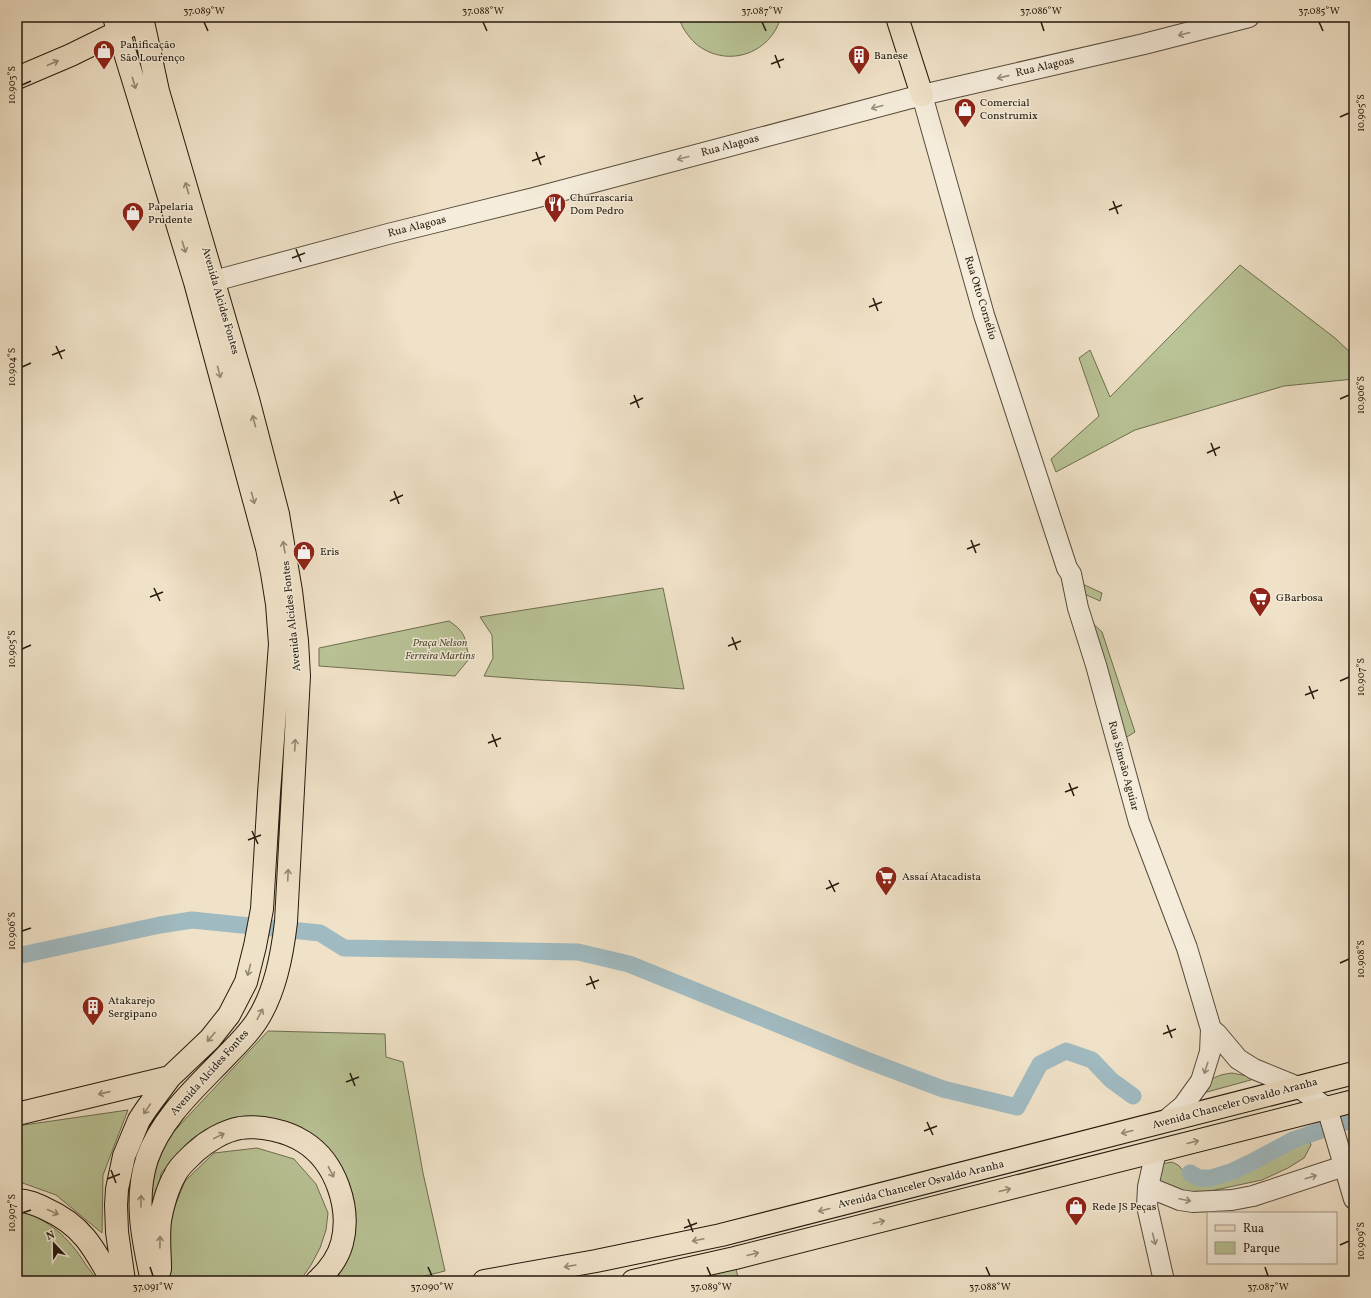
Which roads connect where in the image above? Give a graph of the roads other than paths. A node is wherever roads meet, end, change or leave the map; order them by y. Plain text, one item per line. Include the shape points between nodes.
1 (897, 17) edge
2 (1249, 17) edge
3 (144, 18) edge
4 (117, 24) edge
5 (17, 78) edge
6 (922, 95) junction
7 (214, 281) junction
8 (1045, 499) joint
9 (1211, 1029) junction
10 (1354, 1073) edge
11 (170, 1078) junction
12 (1298, 1087) junction
13 (1354, 1101) edge
14 (1329, 1113) junction
15 (17, 1114) edge
16 (1164, 1122) junction
17 (1156, 1151) junction
18 (1344, 1166) junction
19 (1148, 1187) junction
20 (1354, 1199) edge
21 (17, 1200) edge
22 (112, 1281) edge
23 (124, 1281) edge
24 (152, 1281) edge
25 (157, 1281) edge
26 (317, 1281) edge
27 (484, 1281) edge
28 (633, 1281) edge
29 (1164, 1281) edge

1 - 6 main road
2 -> 6 street, Rua Alagoas
3 - 4 main road
7 -> 3 main road, Avenida Alcides Fontes via 158,91
5 -> 4 main road via 71,55
4 -> 11 main road, Avenida Alcides Fontes via 195,282 272,573 280,644 262,909 246,982 229,1015 210,1039
6 -> 7 street, Rua Alagoas
6 - 8 street, Rua Otto Cornélio via 984,315
24 -> 7 main road, Avenida Alcides Fontes via 141,1225 141,1184 147,1159 158,1133 173,1113 256,1022 275,978 286,922 299,676 292,591 278,514
8 - 9 street, Rua Simeão Aguiar via 1071,574 1078,608 1137,815 1187,948
9 - 12 street via 1238,1059 1254,1069
9 -> 16 street via 1210,1052 1201,1081 1183,1106
10 - 12 main road, Avenida Chanceler Osvaldo Aranha
11 -> 15 main road
11 -> 23 main road, Avenida Alcides Fontes via 139,1120 124,1156 117,1190 116,1212 116,1232
12 - 14 street
12 - 16 main road, Avenida Chanceler Osvaldo Aranha
13 - 14 main road
17 -> 14 main road
14 - 18 street
16 -> 27 main road, Avenida Chanceler Osvaldo Aranha via 721,1235
17 - 19 street
28 -> 17 main road via 735,1258
19 -> 18 street via 1180,1200 1232,1200 1253,1196
18 - 20 street
19 -> 29 street via 1149,1218
21 -> 22 main road via 29,1201 60,1215 80,1231 96,1252
25 -> 26 main road via 160,1269 160,1221 175,1174 204,1144 239,1128 271,1129 294,1136 318,1153 330,1170 342,1199 345,1219 342,1244 329,1270

